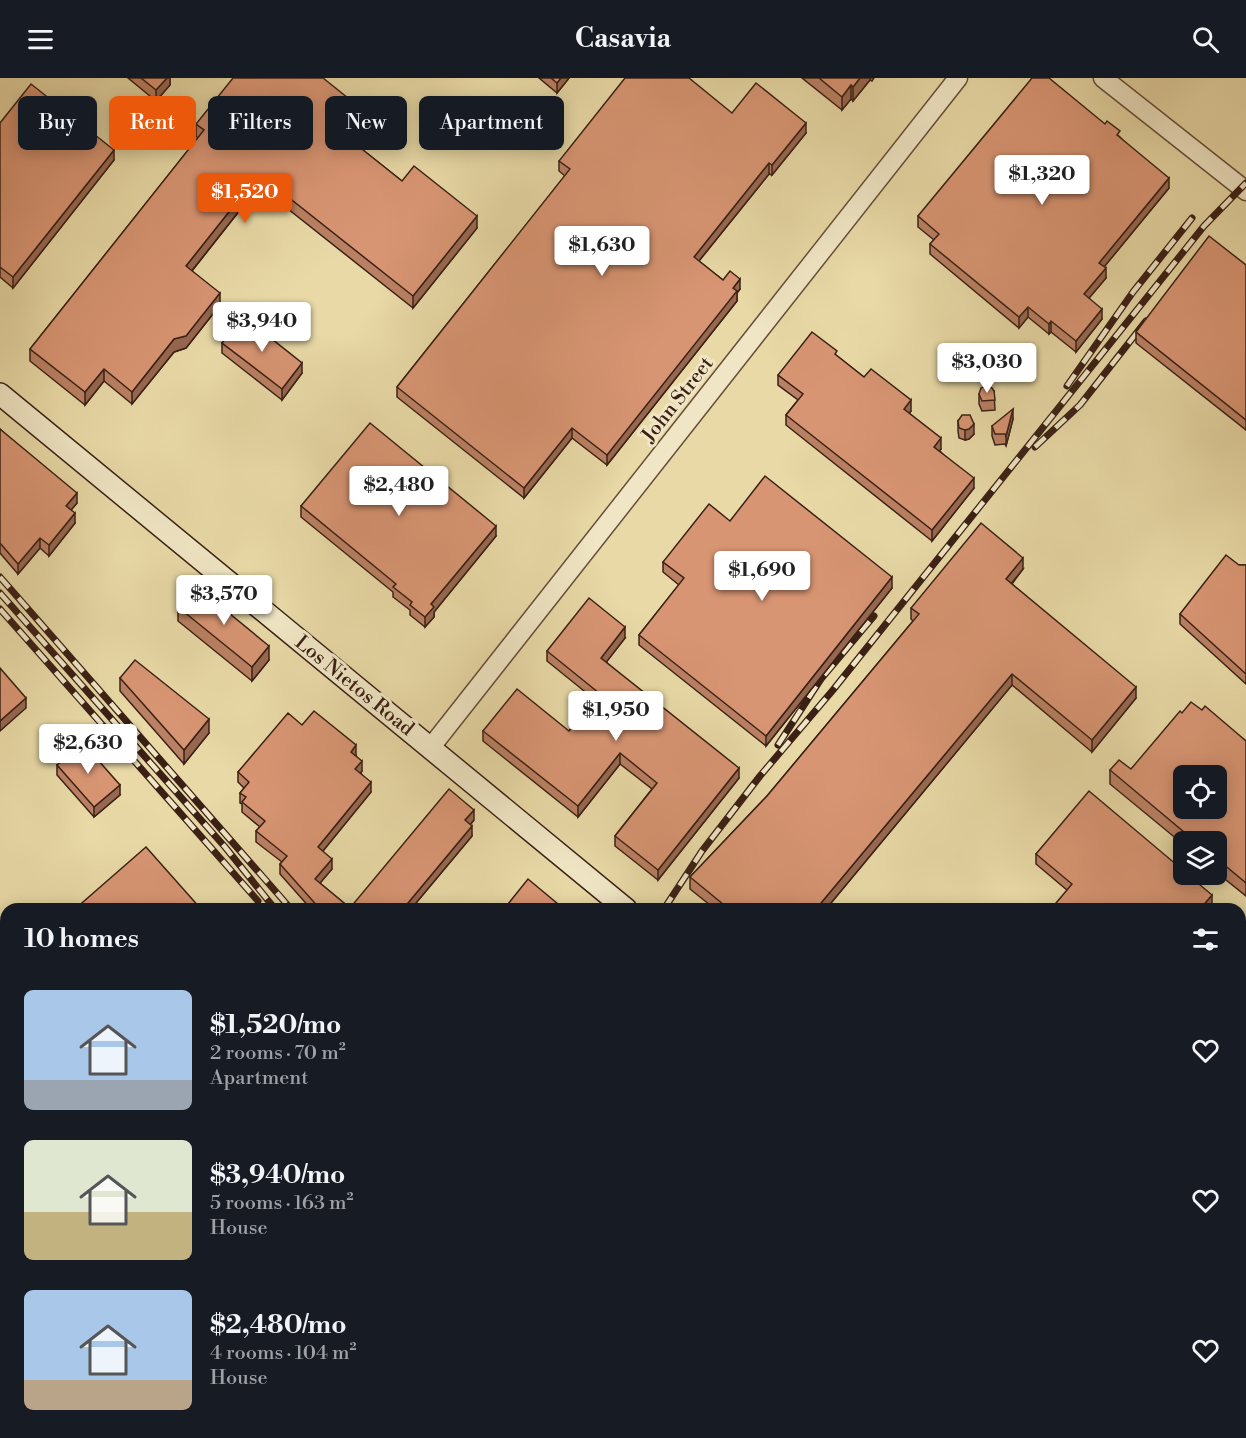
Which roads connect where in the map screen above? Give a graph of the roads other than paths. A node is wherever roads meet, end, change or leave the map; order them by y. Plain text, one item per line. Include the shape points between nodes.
1 (958, 78) edge
2 (1103, 78) edge
3 (1246, 191) edge
4 (0, 394) edge
5 (431, 747) junction
6 (619, 903) edge

1 - 5 street, John Street
2 - 3 street
4 - 5 main road, Los Nietos Road
5 - 6 main road, Los Nietos Road

